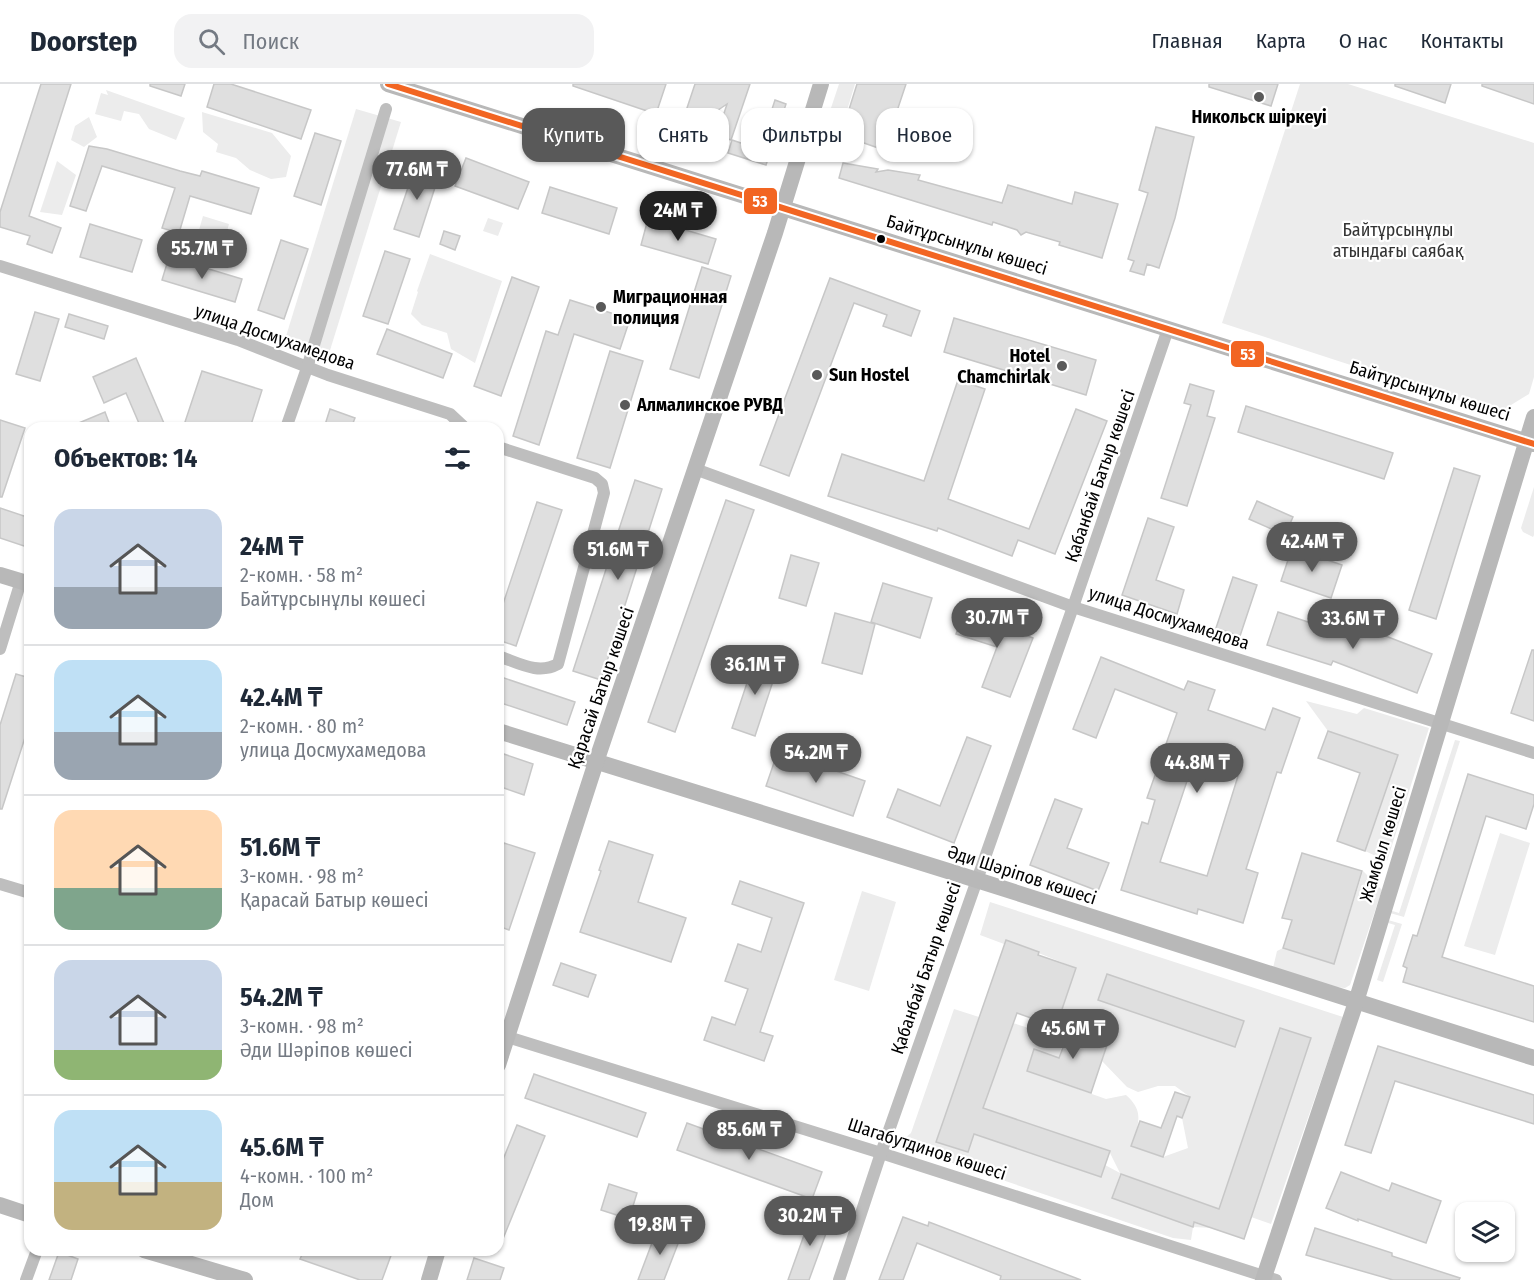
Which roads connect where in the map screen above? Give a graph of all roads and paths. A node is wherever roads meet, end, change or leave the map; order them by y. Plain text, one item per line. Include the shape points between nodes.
1 (821, 84) edge
2 (392, 85) edge
3 (386, 109) dead end
4 (783, 208) junction
5 (0, 266) edge
6 (1168, 329) junction
7 (307, 368) junction
8 (1534, 417) edge
9 (288, 422) edge
10 (459, 422) edge
11 (1530, 443) edge
12 (504, 449) edge
13 (695, 469) junction
14 (0, 575) edge
15 (24, 582) edge
16 (24, 588) edge
17 (1073, 607) junction
18 (0, 649) edge
19 (504, 658) edge
20 (1440, 724) junction
21 (504, 733) edge
22 (1534, 753) edge
23 (596, 762) junction
24 (975, 881) junction
25 (0, 884) edge
26 (24, 891) edge
27 (1356, 1002) junction
28 (504, 1033) edge
29 (504, 1036) edge
30 (1534, 1058) edge
31 (881, 1153) junction
32 (0, 1205) edge
33 (24, 1213) edge
34 (35, 1256) edge
35 (164, 1256) edge
36 (436, 1256) edge
37 (1268, 1279) edge
38 (26, 1280) edge
39 (245, 1280) edge
40 (429, 1280) edge
41 (838, 1280) edge

1 - 4 street, Қарасай Батыр көшесі
2 - 4 street, Байтұрсынұлы көшесі
3 - 7 street
4 - 6 street, Байтұрсынұлы көшесі
4 - 13 street, Қарасай Батыр көшесі
5 - 7 street, улица Досмухамедова via 238,340
6 - 11 street, Байтұрсынұлы көшесі
6 - 17 street, Қабанбай Батыр көшесі
7 - 9 street
7 - 10 street, улица Досмухамедова via 450,414
8 - 11 street, Жамбыл көшесі
11 - 20 street, Жамбыл көшесі
12 - 19 street via 595,478 604,493 558,664 538,670
13 - 17 street, улица Досмухамедова
13 - 23 street, Қарасай Батыр көшесі
14 - 15 street
16 - 18 street
17 - 20 street, улица Досмухамедова
17 - 24 street, Қабанбай Батыр көшесі
20 - 22 street, улица Досмухамедова
20 - 27 street, Жамбыл көшесі
21 - 23 street, Әди Шәріпов көшесі
23 - 24 street, Әди Шәріпов көшесі
23 - 28 street, Қарасай Батыр көшесі
24 - 27 street, Әди Шәріпов көшесі
24 - 31 street, Қабанбай Батыр көшесі
25 - 26 street
27 - 30 street, Әди Шәріпов көшесі
27 - 37 street, Жамбыл көшесі
29 - 31 street, Шагабутдинов көшесі
31 - 37 street, Шагабутдинов көшесі
31 - 41 street, Қабанбай Батыр көшесі
32 - 33 street
34 - 38 street
35 - 39 street
36 - 40 street

